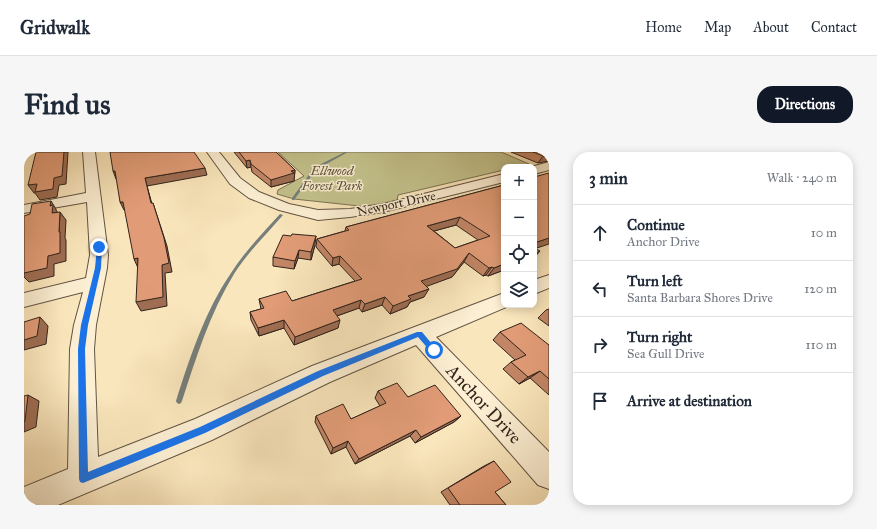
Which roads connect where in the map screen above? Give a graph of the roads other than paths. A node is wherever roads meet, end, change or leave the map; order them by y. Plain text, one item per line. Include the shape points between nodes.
1 (89, 152) edge
2 (213, 152) edge
3 (549, 166) edge
4 (537, 169) edge
5 (501, 179) edge
6 (94, 196) junction
7 (24, 209) edge
8 (549, 281) edge
9 (94, 283) junction
10 (537, 287) edge
11 (24, 300) edge
12 (501, 301) edge
13 (419, 334) junction
14 (549, 474) edge
15 (83, 479) junction
16 (24, 503) edge

1 - 6 street
2 - 5 street, Newport Drive via 235,181 254,195 320,219 383,208
3 - 4 street
6 - 7 street
6 - 9 street via 100,255
8 - 10 street
9 - 11 street
9 - 15 street via 82,349
12 - 13 street
13 - 14 street, Anchor Drive
13 - 15 street via 321,374 202,430
15 - 16 street

